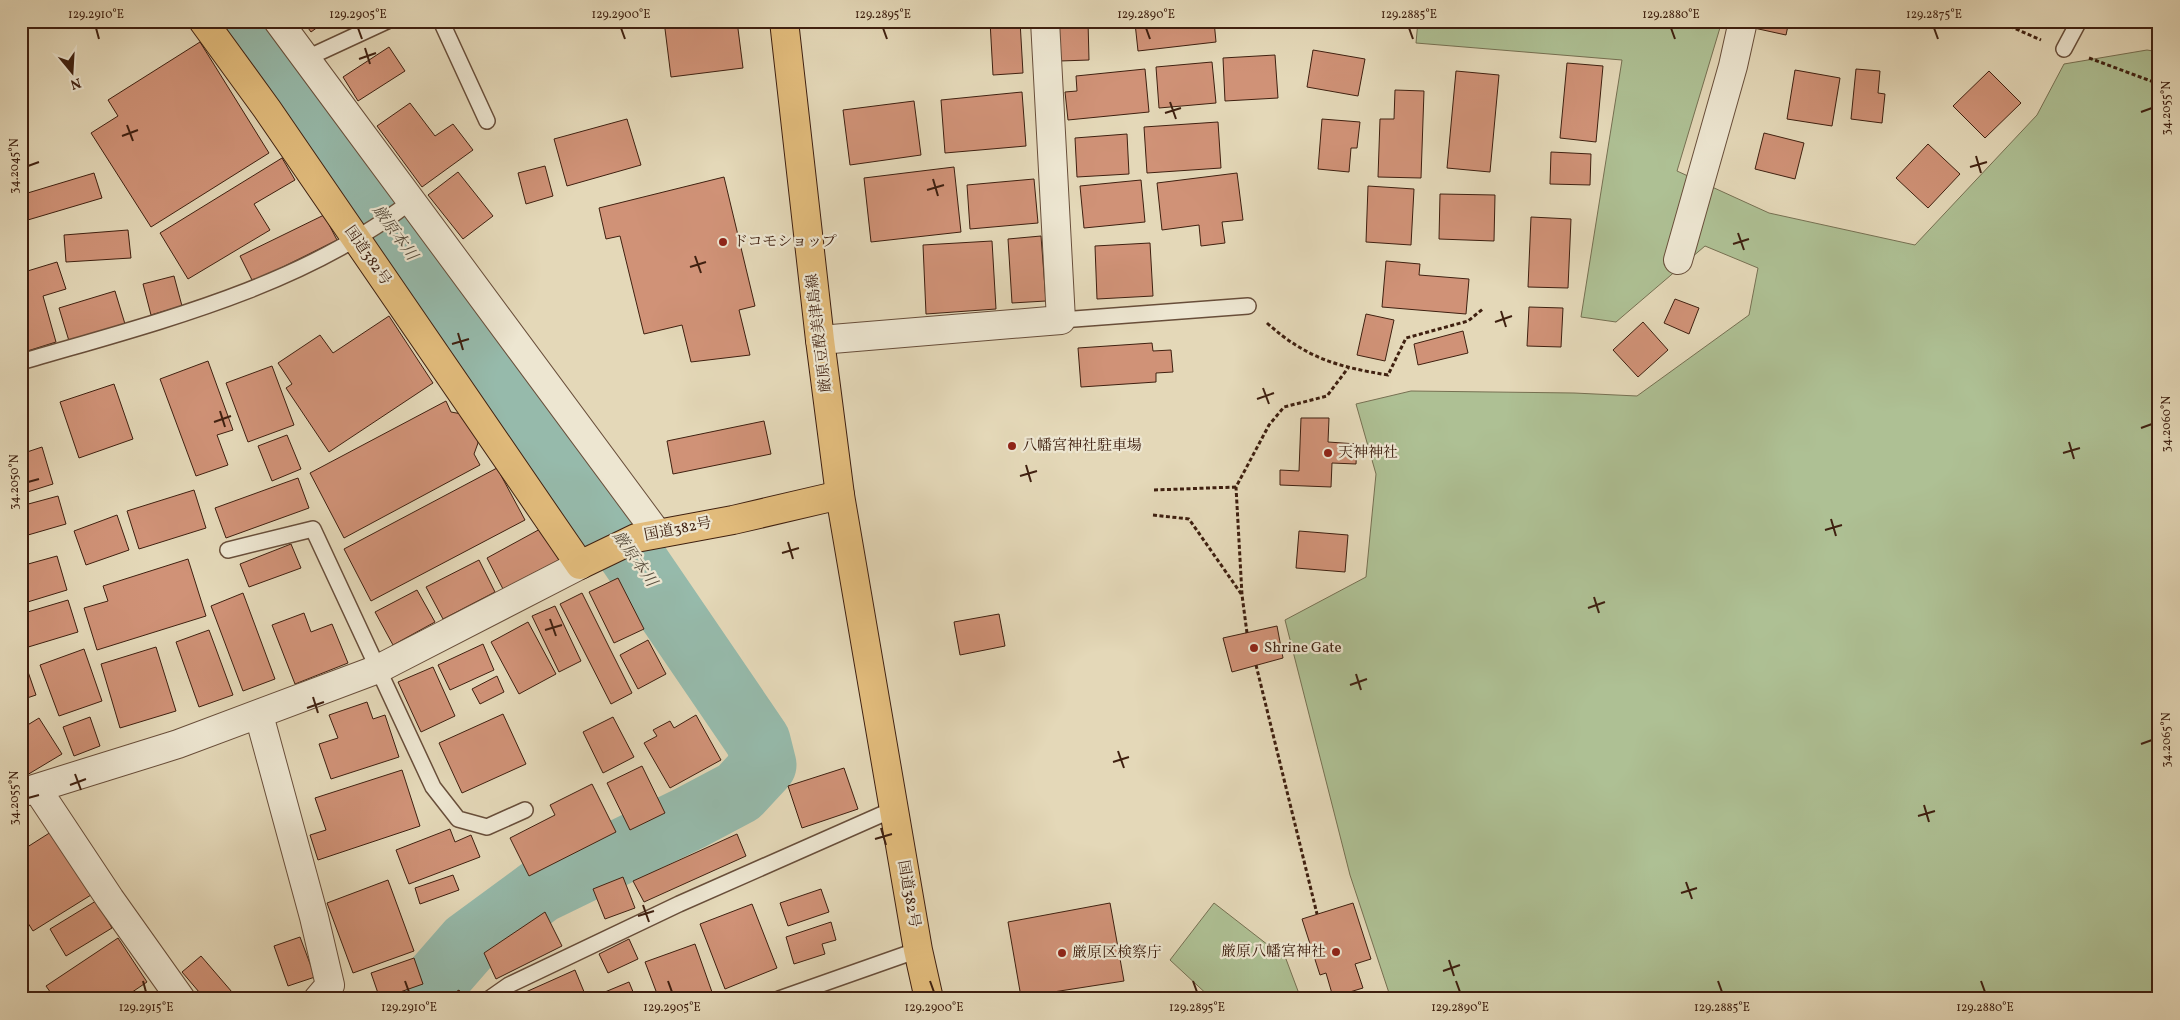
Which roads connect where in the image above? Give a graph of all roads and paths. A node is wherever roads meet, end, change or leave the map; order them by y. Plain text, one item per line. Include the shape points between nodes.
1 (203, 21) edge
2 (278, 21) edge
3 (387, 21) edge
4 (441, 21) edge
5 (784, 21) edge
6 (1045, 21) edge
7 (1743, 21) edge
8 (2079, 21) edge
9 (2064, 49) dead end
10 (305, 59) junction
11 (487, 121) dead end
12 (406, 206) junction
13 (360, 238) junction
14 (1678, 260) dead end
15 (1248, 306) joint
16 (1484, 308) dead end
17 (1061, 320) junction
18 (820, 340) junction
19 (21, 362) edge
20 (1348, 368) junction
21 (1236, 487) junction
22 (1154, 490) dead end
23 (840, 495) junction
24 (1153, 515) dead end
25 (646, 536) junction
26 (228, 550) dead end
27 (591, 559) junction
28 (1242, 596) junction
29 (1247, 633) dead end
30 (1256, 665) dead end
31 (378, 669) junction
32 (259, 715) junction
33 (29, 791) edge
34 (894, 809) junction
35 (525, 810) dead end
36 (1316, 914) dead end
37 (918, 950) junction
38 (181, 999) edge
39 (318, 999) edge
40 (489, 999) edge
41 (779, 999) edge
42 (929, 999) edge

1 - 13 main road, 国道382号
2 - 10 street
3 - 10 lane
4 - 11 lane
5 - 18 main road, 厳原豆酘美津島線
6 - 17 street
7 - 14 street
8 - 9 lane
10 - 12 street
12 - 13 lane
12 - 25 street
13 - 19 lane via 280,278 166,320
13 - 27 main road, 国道382号
15 - 17 lane
15 - 20 path via 1306,353
16 - 20 path via 1468,322 1406,338 1388,375
17 - 18 street
18 - 23 main road, 厳原豆酘美津島線
20 - 21 path via 1327,396 1284,406
21 - 22 path
21 - 28 path
23 - 25 main road, 国道382号 via 734,520
23 - 34 main road, 国道382号
24 - 28 path via 1189,519
25 - 27 main road, 国道382号
26 - 31 lane via 313,529
27 - 31 street
28 - 29 path
30 - 36 path
31 - 32 street
31 - 35 lane via 433,787 458,819 487,827
32 - 33 street
32 - 39 street via 330,985
33 - 38 street
34 - 37 main road, 国道382号
34 - 40 lane via 679,904 509,985
37 - 41 lane
37 - 42 main road, 国道382号

